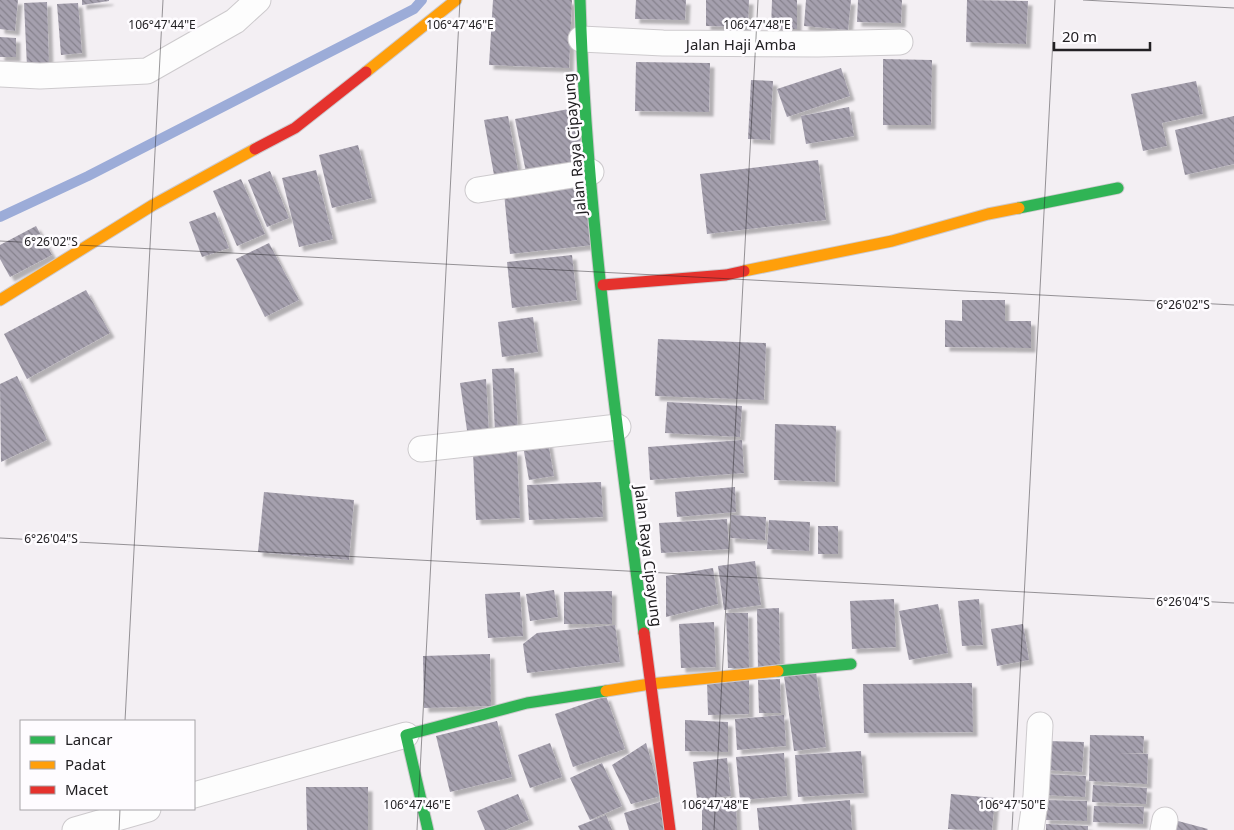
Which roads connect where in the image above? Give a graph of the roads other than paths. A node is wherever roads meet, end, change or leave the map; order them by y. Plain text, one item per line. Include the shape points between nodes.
1 (258, 0) edge
2 (456, 0) edge
3 (580, 0) edge
4 (581, 39) junction
5 (900, 42) dead end
6 (0, 74) edge
7 (591, 172) junction
8 (1118, 188) dead end
9 (478, 190) dead end
10 (603, 285) junction
11 (0, 300) edge
12 (618, 427) junction
13 (421, 448) dead end
14 (851, 664) dead end
15 (650, 684) junction
16 (1040, 725) dead end
17 (406, 735) junction
18 (195, 795) edge
19 (145, 810) edge
20 (75, 830) edge
21 (428, 830) edge
22 (670, 830) edge
23 (1031, 830) edge

1 - 6 street via 235,21 147,71 40,76
2 - 11 street via 296,128 153,205
3 - 4 street, Jalan Raya Cipayung
4 - 5 street, Jalan Haji Amba via 663,43
4 - 7 street, Jalan Raya Cipayung
7 - 9 street
7 - 10 street, Jalan Raya Cipayung
8 - 10 street via 988,214 892,241 726,275
10 - 12 street, Jalan Raya Cipayung
12 - 13 street
12 - 15 street, Jalan Raya Cipayung
14 - 15 street
15 - 17 street via 527,702
15 - 22 street, Jalan Raya Cipayung
16 - 23 street
17 - 18 street
17 - 21 street
19 - 20 street

